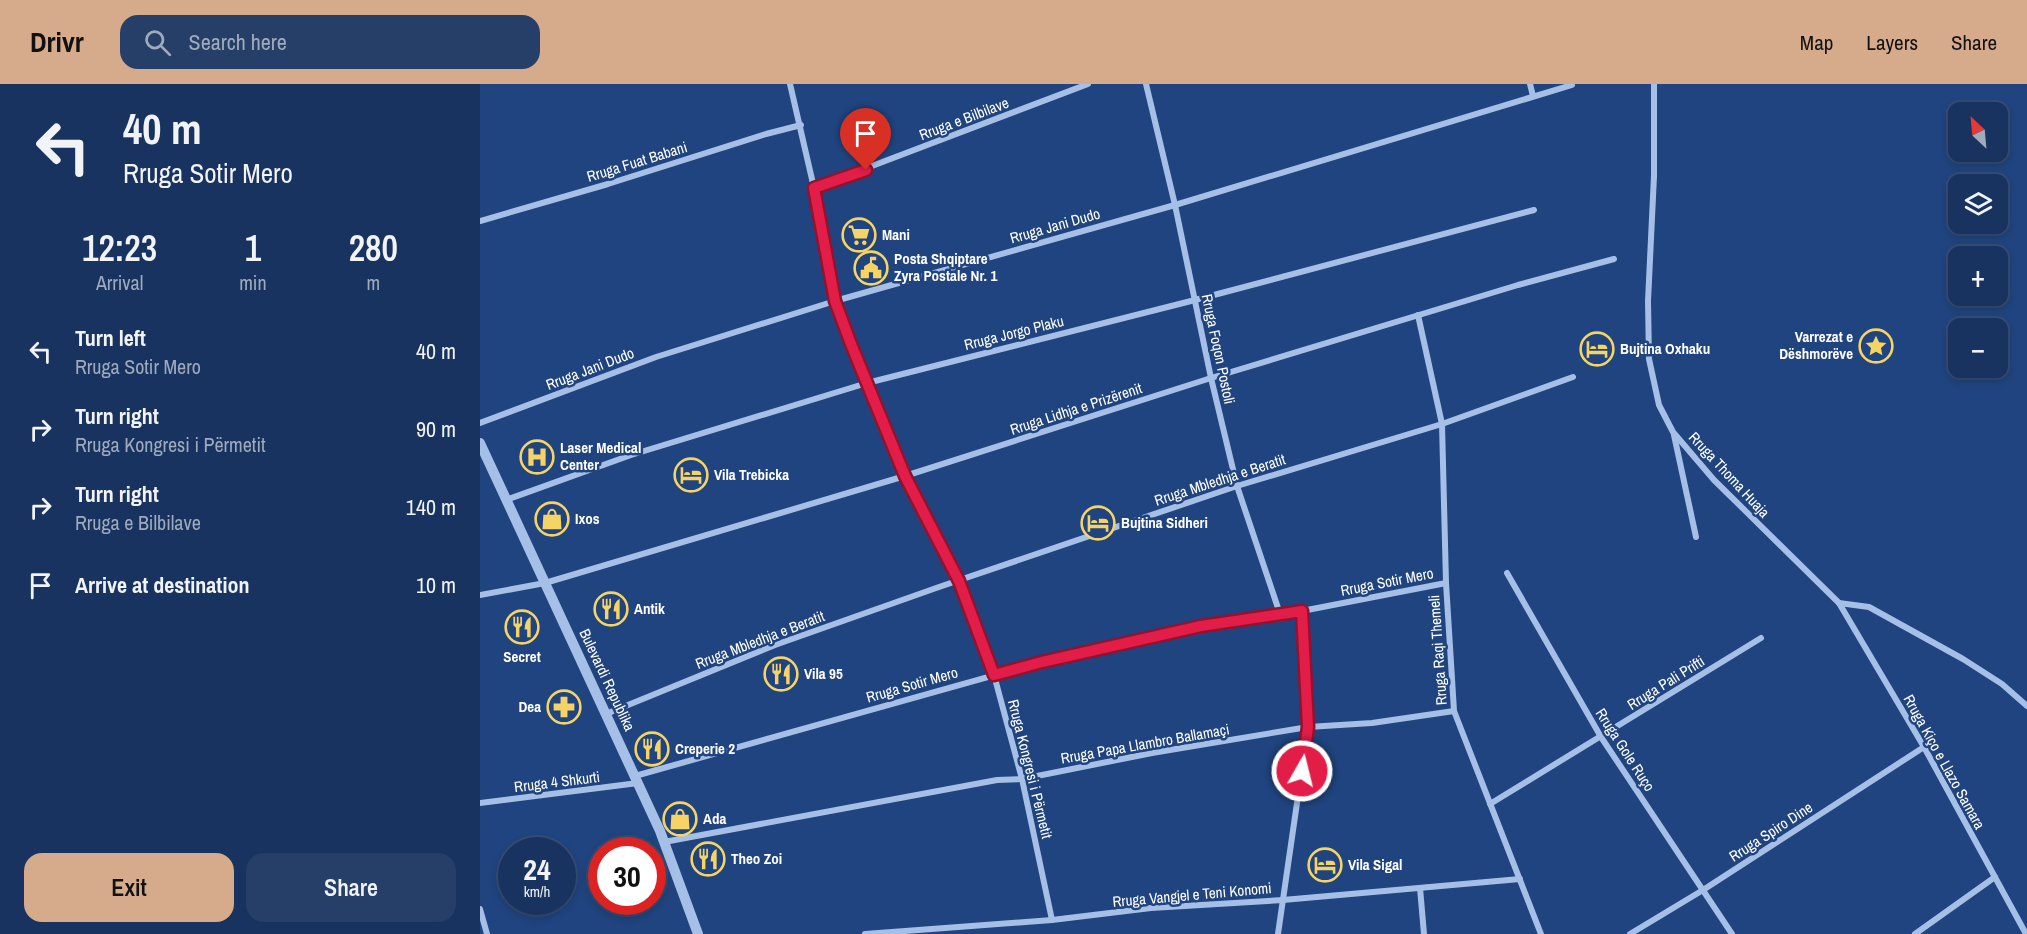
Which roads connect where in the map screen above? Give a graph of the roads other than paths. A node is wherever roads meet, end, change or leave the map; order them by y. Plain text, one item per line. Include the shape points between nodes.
1 (790, 84) edge
2 (1088, 84) edge
3 (1146, 84) edge
4 (1530, 84) edge
5 (1654, 84) edge
6 (1572, 85) edge
7 (1533, 96) junction
8 (801, 125) junction
9 (814, 188) junction
10 (1175, 205) junction
11 (1534, 210) dead end
12 (480, 221) edge
13 (1614, 259) dead end
14 (1195, 300) junction
15 (835, 301) junction
16 (1418, 315) junction
17 (1574, 377) dead end
18 (1211, 378) junction
19 (867, 383) junction
20 (480, 423) edge
21 (1442, 424) junction
22 (1673, 432) junction
23 (480, 443) edge
24 (905, 476) junction
25 (1237, 486) junction
26 (506, 500) junction
27 (1696, 537) dead end
28 (1507, 573) dead end
29 (959, 581) junction
30 (1446, 583) junction
31 (545, 584) junction
32 (480, 594) edge
33 (1839, 603) junction
34 (1302, 611) junction
35 (1280, 614) junction
36 (1761, 638) dead end
37 (994, 675) junction
38 (2027, 706) edge
39 (1454, 711) junction
40 (606, 714) junction
41 (1308, 727) junction
42 (1601, 737) junction
43 (1924, 747) junction
44 (1022, 779) junction
45 (636, 780) junction
46 (480, 803) edge
47 (1490, 804) junction
48 (662, 837) edge
49 (666, 842) edge
50 (666, 847) edge
51 (1995, 877) junction
52 (1520, 879) junction
53 (1420, 888) junction
54 (1703, 890) junction
55 (1283, 900) junction
56 (480, 909) edge
57 (1052, 920) junction
58 (487, 934) edge
59 (698, 934) edge
60 (865, 934) edge
61 (1278, 934) edge
62 (1424, 934) edge
63 (1541, 934) edge
64 (1630, 934) edge
65 (1732, 934) edge
66 (1915, 934) edge
67 (2026, 934) edge

1 - 8 street, Rruga Kongresi i Përmetit
2 - 9 street, Rruga e Bilbilave
3 - 10 street, Rruga Foqon Postoli
4 - 7 street
5 - 22 street, Rruga Thoma Huaja via 1649,359 1659,405
6 - 7 street, Rruga Jani Dudo
7 - 10 street, Rruga Jani Dudo
8 - 9 street, Rruga Kongresi i Përmetit
8 - 12 street, Rruga Fuat Babani
9 - 15 street, Rruga Kongresi i Përmetit
10 - 14 street, Rruga Foqon Postoli
10 - 15 street, Rruga Jani Dudo
11 - 14 street, Rruga Jorgo Plaku
13 - 16 street, Rruga Lidhja e Prizërenit
14 - 18 street, Rruga Foqon Postoli
14 - 19 street, Rruga Jorgo Plaku
15 - 19 street, Rruga Kongresi i Përmetit
15 - 20 street, Rruga Jani Dudo via 656,357
16 - 18 street, Rruga Lidhja e Prizërenit
16 - 21 street, Rruga Raqi Themeli
17 - 21 street, Rruga Mbledhja e Beratit
18 - 24 street, Rruga Lidhja e Prizërenit
18 - 25 street, Rruga Foqon Postoli
19 - 24 street, Rruga Kongresi i Përmetit
19 - 26 street, Rruga Jorgo Plaku via 631,455
21 - 25 street, Rruga Mbledhja e Beratit
21 - 30 street, Rruga Raqi Themeli
22 - 27 street
22 - 33 street, Rruga Thoma Huaja via 1714,480
23 - 26 street, Bulevardi Republika
24 - 29 street, Rruga Kongresi i Përmetit
24 - 31 street, Rruga Lidhja e Prizërenit
25 - 29 street, Rruga Mbledhja e Beratit
25 - 35 street, Rruga Foqon Postoli
26 - 31 street, Bulevardi Republika
28 - 42 street, Rruga Gole Ruço
29 - 37 street, Rruga Kongresi i Përmetit
29 - 40 street, Rruga Mbledhja e Beratit via 776,645
30 - 34 street, Rruga Sotir Mero
30 - 39 street, Rruga Raqi Themeli
31 - 32 street, Rruga Lidhja e Prizërenit
31 - 40 street, Bulevardi Republika
33 - 38 street via 1869,607 1963,659
33 - 43 street, Rruga Kiço e Llazo Samara
34 - 35 street, Rruga Sotir Mero
34 - 41 street
35 - 37 street, Rruga Sotir Mero via 1201,626
36 - 42 street, Rruga Pali Prifti
37 - 44 street, Rruga Kongresi i Përmetit
37 - 45 street, Rruga Sotir Mero
39 - 41 street, Rruga Papa Llambro Ballamaçi
39 - 47 street, Rruga Raqi Themeli
40 - 45 street, Bulevardi Republika
41 - 44 street, Rruga Papa Llambro Ballamaçi
41 - 55 street
42 - 47 street, Rruga Pali Prifti
42 - 54 street, Rruga Gole Ruço
43 - 51 street, Rruga Kiço e Llazo Samara
43 - 54 street, Rruga Spiro Dine
44 - 49 street, Rruga Papa Llambro Ballamaçi via 997,780
44 - 57 street, Rruga Kongresi i Përmetit
45 - 46 street, Rruga 4 Shkurti
45 - 48 street, Bulevardi Republika
47 - 52 street, Rruga Raqi Themeli
50 - 59 street, Bulevardi Republika
51 - 66 street
51 - 67 street, Rruga Kiço e Llazo Samara
52 - 53 street, Rruga Vangjel e Teni Konomi
52 - 63 street, Rruga Raqi Themeli
53 - 55 street, Rruga Vangjel e Teni Konomi
53 - 62 street
54 - 64 street, Rruga Spiro Dine
54 - 65 street, Rruga Gole Ruço
55 - 57 street, Rruga Vangjel e Teni Konomi via 1151,908
55 - 61 street
56 - 58 street
57 - 60 street, Rruga Vangjel e Teni Konomi

